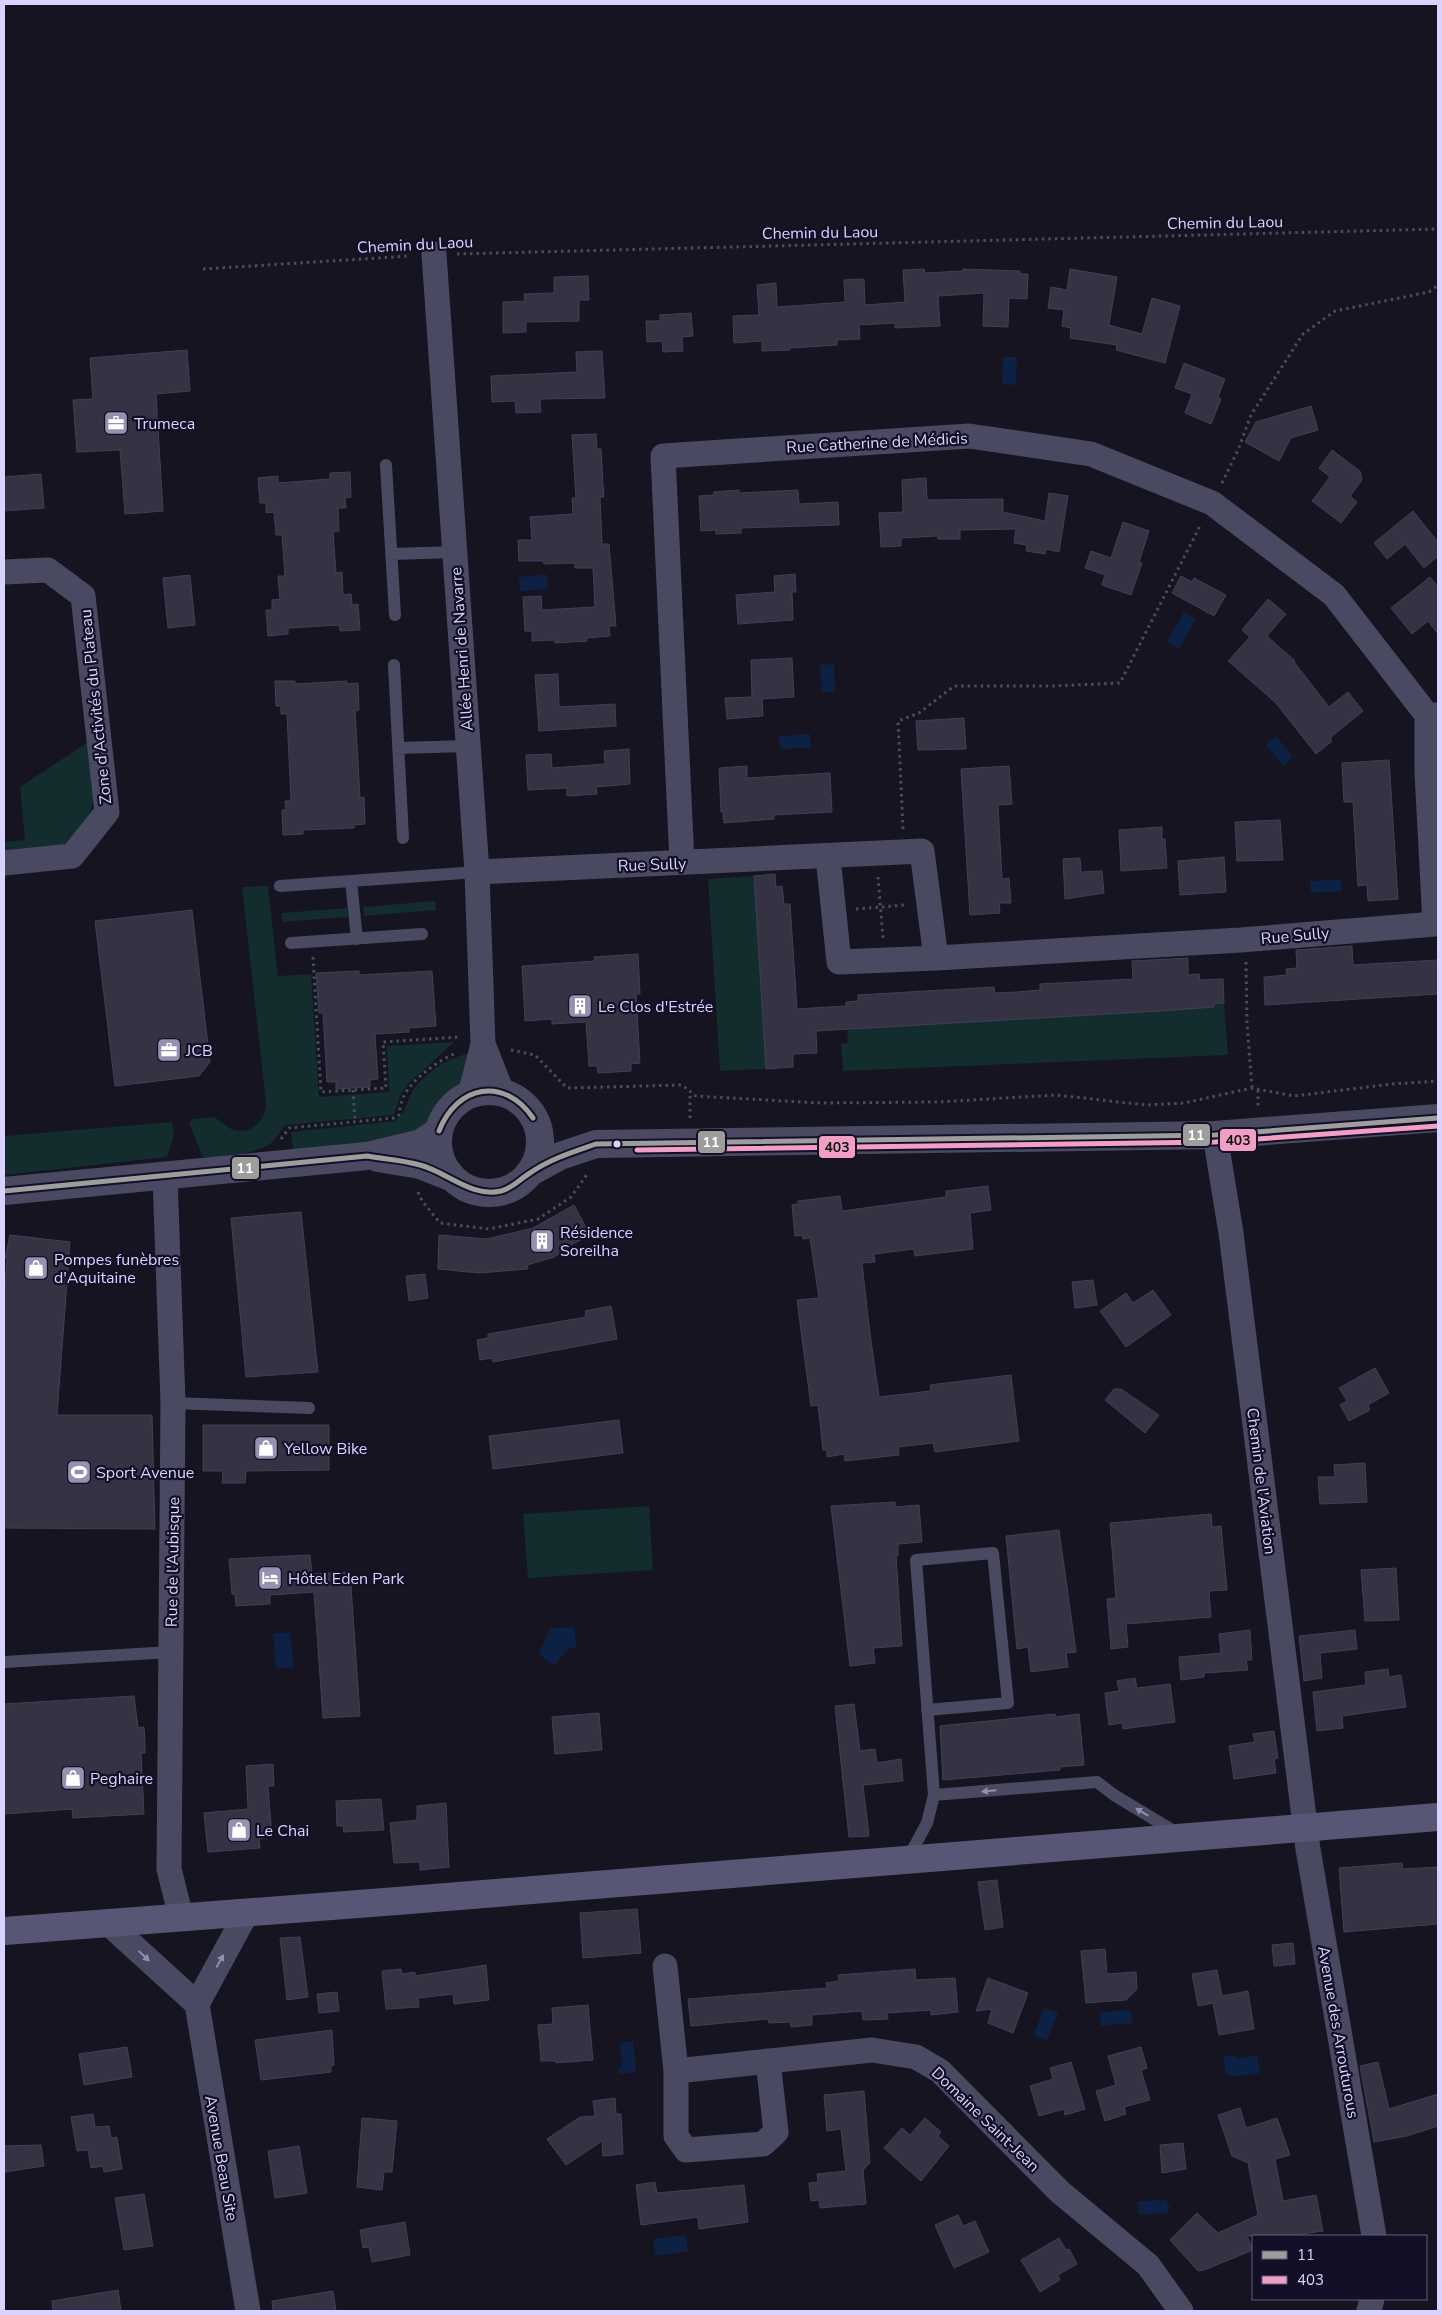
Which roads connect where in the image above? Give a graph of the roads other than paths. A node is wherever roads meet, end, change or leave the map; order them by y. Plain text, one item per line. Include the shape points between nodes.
1 (434, 254) road end
2 (386, 465) dead end
3 (454, 552) junction
4 (392, 554) junction
5 (4, 572) edge
6 (396, 615) dead end
7 (394, 665) dead end
8 (1433, 715) edge
9 (468, 746) junction
10 (398, 748) junction
11 (403, 838) dead end
12 (828, 857) junction
13 (682, 862) junction
14 (4, 863) edge
15 (477, 872) junction
16 (351, 881) junction
17 (280, 886) dead end
18 (1437, 924) edge
19 (422, 934) dead end
20 (357, 939) junction
21 (291, 943) dead end
22 (936, 958) junction
23 (483, 1040) junction
24 (502, 1092) junction
25 (470, 1095) junction
26 (533, 1118) junction
27 (1438, 1118) edge
28 (439, 1131) junction
29 (1215, 1135) junction
30 (596, 1144) junction
31 (367, 1156) junction
32 (529, 1173) junction
33 (164, 1176) junction
34 (453, 1178) junction
35 (4, 1191) edge
36 (173, 1404) junction
37 (309, 1408) dead end
38 (171, 1652) junction
39 (4, 1662) edge
40 (927, 1710) junction
41 (934, 1795) junction
42 (1438, 1817) edge
43 (1305, 1827) junction
44 (1184, 1837) junction
45 (907, 1860) junction
46 (247, 1912) junction
47 (181, 1917) junction
48 (108, 1923) junction
49 (4, 1931) edge
50 (664, 1966) dead end
51 (196, 2004) junction
52 (768, 2061) junction
53 (676, 2070) junction
54 (1374, 2235) edge
55 (248, 2311) edge
56 (1181, 2311) edge

1 - 3 street, Allée Henri de Navarre
2 - 4 lane
3 - 4 lane
3 - 9 street, Allée Henri de Navarre
4 - 6 lane
5 - 14 street, Zone d'Activités du Plateau via 48,570 83,596 106,812 72,856
7 - 10 lane
8 - 13 street, Rue Catherine de Médicis via 1334,595 1212,503 1091,454 969,436 663,456
8 - 18 street, Rue Sully via 1427,772
9 - 10 lane
9 - 15 street, Allée Henri de Navarre
10 - 11 lane
12 - 13 street, Rue Sully
12 - 22 street, Rue Sully via 922,851
12 - 22 street, Rue Sully via 839,962
13 - 15 street, Rue Sully
15 - 16 lane
15 - 23 street, Allée Henri de Navarre
16 - 17 lane
16 - 20 lane
18 - 22 street, Rue Sully via 1240,940
19 - 20 lane
20 - 21 lane
23 - 24 street, Allée Henri de Navarre
23 - 25 street, Allée Henri de Navarre
24 - 25 street
24 - 26 street via 517,1099
25 - 28 street via 455,1103
26 - 30 street via 561,1134
26 - 32 street via 540,1141 537,1158
27 - 29 street
28 - 31 street via 421,1143
28 - 34 street via 437,1146 443,1164
29 - 30 street
29 - 43 street, Chemin de l'Aviation via 1231,1233
30 - 32 street via 560,1156
31 - 33 street
31 - 34 street via 420,1165
32 - 34 street via 516,1184 494,1192 467,1188
33 - 35 street
33 - 36 street, Rue de l'Aubisque
36 - 37 lane
36 - 38 street, Rue de l'Aubisque
38 - 39 lane
38 - 47 street, Rue de l'Aubisque via 169,1869
40 - 40 lane via 916,1560 992,1553 1008,1703
40 - 41 lane
44 -> 41 lane via 1097,1782
41 - 45 lane via 927,1823
42 - 43 main road
43 - 44 main road
43 - 54 street, Avenue des Arrouturous
44 - 45 main road
45 - 46 main road
46 - 47 main road
51 -> 46 street
47 - 48 main road
48 - 49 main road
48 -> 51 street
50 - 53 street
51 - 55 street, Avenue Beau Site
52 - 53 street, Domaine Saint-Jean
52 - 53 street via 776,2132 764,2144 686,2150 676,2136
52 - 56 street, Domaine Saint-Jean via 872,2050 916,2057 940,2071 1060,2192 1148,2265

